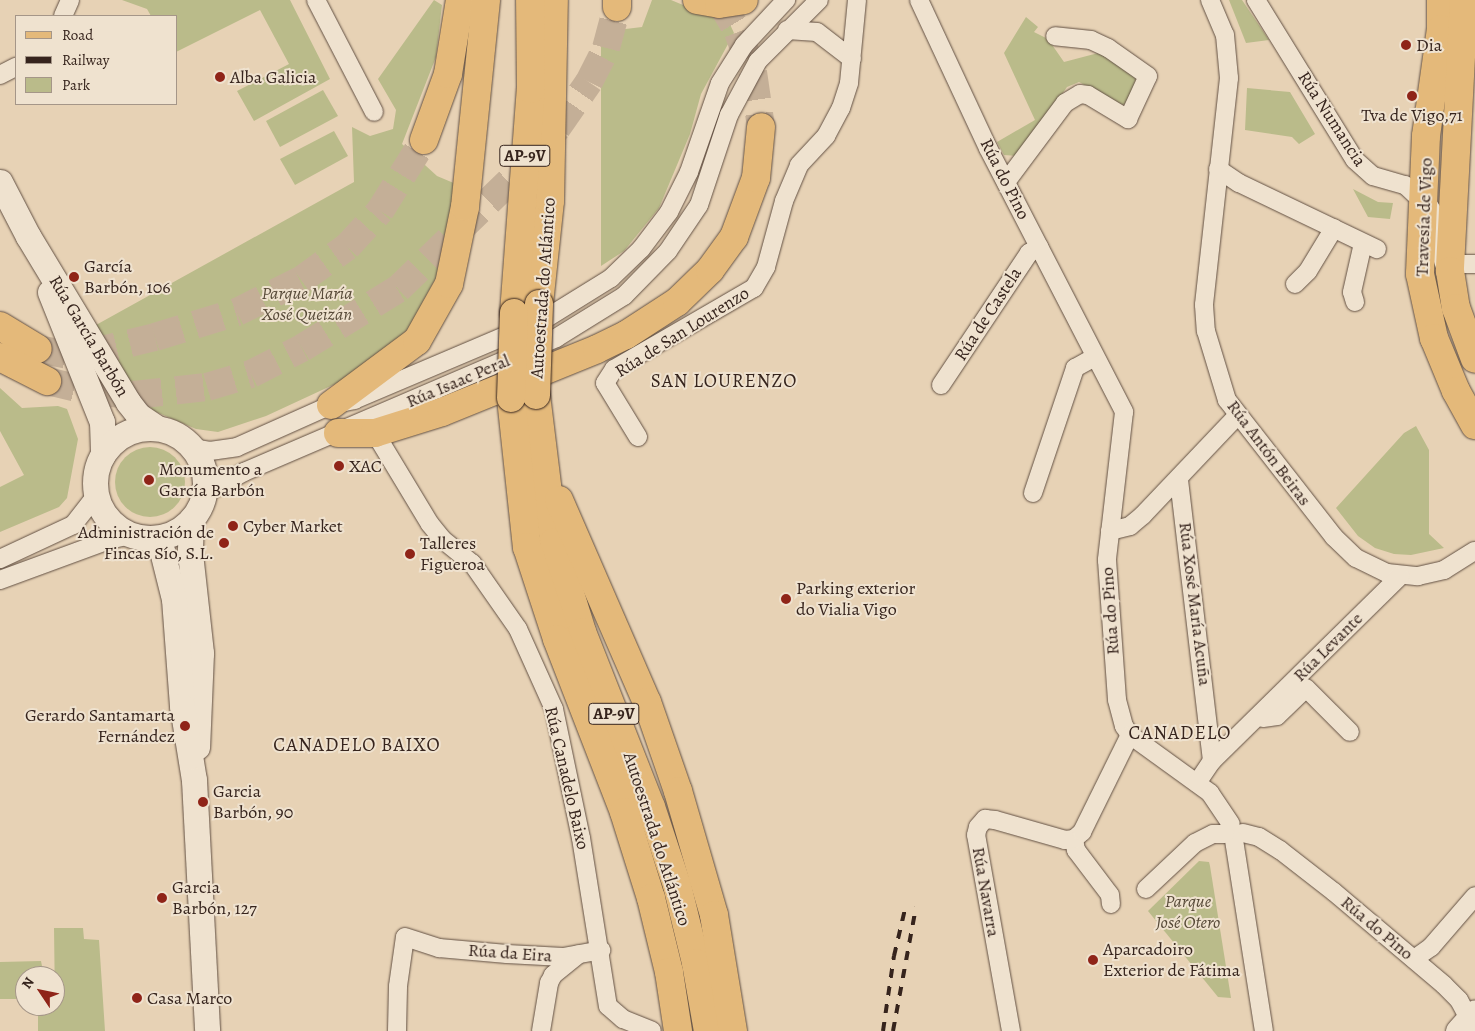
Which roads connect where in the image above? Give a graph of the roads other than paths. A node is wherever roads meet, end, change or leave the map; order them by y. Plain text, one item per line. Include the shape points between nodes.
1 (70, 0) edge
2 (316, 0) edge
3 (460, 0) edge
4 (486, 0) edge
5 (530, 0) edge
6 (554, 0) edge
7 (697, 0) edge
8 (744, 0) edge
9 (786, 0) edge
10 (819, 0) edge
11 (857, 0) edge
12 (919, 0) edge
13 (1210, 0) edge
14 (1256, 0) edge
15 (1441, 0) edge
16 (1464, 0) edge
17 (63, 15) edge
18 (787, 30) junction
19 (1055, 36) dead end
20 (1468, 43) edge
21 (852, 59) junction
22 (15, 68) edge
23 (0, 75) edge
24 (374, 112) dead end
25 (761, 127) tunnel mouth
26 (424, 140) tunnel mouth
27 (1218, 169) junction
28 (0, 182) edge
29 (1006, 182) junction
30 (1422, 202) junction
31 (1334, 228) junction
32 (28, 236) junction
33 (1039, 246) junction
34 (1462, 267) edge
35 (1294, 284) dead end
36 (1355, 302) dead end
37 (527, 308) junction
38 (0, 326) edge
39 (38, 349) tunnel mouth
40 (0, 357) edge
41 (1095, 357) junction
42 (1475, 359) edge
43 (47, 381) tunnel mouth
44 (941, 385) dead end
45 (523, 396) junction
46 (331, 405) junction
47 (1237, 416) junction
48 (1475, 425) edge
49 (157, 428) junction
50 (375, 432) junction
51 (338, 433) junction
52 (638, 438) dead end
53 (193, 448) junction
54 (103, 454) junction
55 (542, 455) junction
56 (1179, 480) junction
57 (1033, 493) dead end
58 (204, 494) junction
59 (96, 496) junction
60 (191, 520) junction
61 (1110, 531) junction
62 (140, 537) junction
63 (1475, 551) edge
64 (0, 559) edge
65 (1400, 576) junction
66 (0, 580) edge
67 (1258, 719) junction
68 (1210, 728) junction
69 (1350, 732) dead end
70 (1130, 735) junction
71 (1239, 738) junction
72 (1212, 761) junction
73 (194, 780) junction
74 (1196, 782) junction
75 (1233, 833) junction
76 (1074, 839) junction
77 (1146, 889) dead end
78 (1475, 896) edge
79 (1111, 904) dead end
80 (601, 950) junction
81 (580, 953) junction
82 (1414, 959) junction
83 (1466, 1024) edge
84 (1011, 1030) edge
85 (207, 1031) edge
86 (397, 1031) edge
87 (541, 1031) edge
88 (652, 1031) edge
89 (678, 1031) edge
90 (708, 1031) edge
91 (733, 1031) edge
92 (1264, 1031) edge

1 - 17 street
2 - 24 street
3 - 26 main road via 448,74
4 - 46 main road, AP-9V via 467,197 449,284 416,341
5 - 37 main road, Autoestrada do Atlántico / AP-9V
6 - 37 main road, Autoestrada do Atlántico / AP-9V via 550,201
7 - 8 main road via 719,4
9 - 46 street, Rúa Isaac Peral via 744,45 720,83 689,172 669,212 641,249 611,278 544,320 354,400
10 - 18 street, Rúa Isaac Peral
11 - 21 street, Rúa de San Lourenzo
12 - 29 street, Rúa do Pino
13 - 27 street, Rúa Antón Beiras via 1225,35 1228,52 1229,78
14 - 30 street, Rúa Numancia via 1354,160 1372,176 1405,185
15 - 30 main road, Travesía de Vigo via 1441,29 1426,136
16 - 20 main road, Travesía de Vigo
18 - 21 street via 817,32
18 - 51 street, Rúa Isaac Peral via 758,61 741,90 699,205 668,251 642,281 604,310 556,338
19 - 29 street via 1091,40 1148,76 1128,119 1088,95 1080,94 1065,103
20 - 34 main road, Travesía de Vigo
21 - 52 street, Rúa de San Lourenzo via 841,108 826,136 799,165 784,201 766,267 754,288 614,369 605,383
22 - 23 street
25 - 50 main road via 756,178 734,237 710,270 677,302 626,335 568,362 442,412
27 - 31 street via 1238,183
27 - 47 street, Rúa Antón Beiras via 1204,305 1206,331 1221,386
28 - 32 main road, Rúa García Barbón
29 - 33 street, Rúa do Pino
30 - 34 main road, Rúa Numancia
30 - 48 main road, Travesía de Vigo via 1420,274 1426,313 1456,391
31 - 35 street via 1308,271
31 - 36 street via 1370,246 1352,292
32 - 49 main road, Rúa García Barbón via 128,402 138,415
32 - 54 main road, Rúa García Barbón via 99,414 104,433
33 - 41 street, Rúa do Pino
33 - 44 street, Rúa de Castela via 1029,253
34 - 42 main road, Travesía de Vigo via 1456,308
37 - 45 main road, Autoestrada do Atlántico / AP-9V, bridge
38 - 39 main road
40 - 43 main road
41 - 57 street via 1075,368
41 - 61 street, Rúa do Pino via 1124,412
45 - 55 main road, Autoestrada do Atlántico / AP-9V
45 - 89 main road, Autoestrada do Atlántico / AP-9V via 527,546 560,648 624,812 651,898 669,972
46 - 53 street, Rúa Isaac Peral via 237,447 210,451
47 - 56 street
47 - 65 street, Rúa Antón Beiras via 1344,548 1370,566
49 - 53 main road via 177,434
49 - 54 main road via 126,433
50 - 51 main road
50 - 80 street, Rúa Canadelo Baixo via 430,524 442,539 472,564 518,629 554,709
51 - 58 street, Rúa Isaac Peral via 244,472
53 - 58 main road via 202,465
54 - 59 main road via 96,474
55 - 90 main road, Autoestrada do Atlántico / AP-9V via 554,542 567,588 651,807 677,886 696,962
55 - 91 main road via 565,517 647,702 678,791 714,915
56 - 61 street via 1130,526
56 - 68 street, Rúa Xosé María Acuña
58 - 60 main road
59 - 62 main road via 108,520
59 - 64 street via 73,525
60 - 62 main road via 172,534
60 - 73 main road via 190,553 201,671
61 - 70 street, Rúa do Pino via 1107,560 1117,700
62 - 66 street via 109,540
62 - 73 main road via 162,551 169,568 182,706
63 - 65 street, Rúa Antón Beiras via 1436,573
65 - 67 street, Rúa Levante
67 - 69 street, Rúa Levante via 1277,716 1306,688
67 - 71 street, Rúa Levante
68 - 71 street via 1219,737
68 - 72 street, Rúa Xosé María Acuña
70 - 74 street
70 - 76 street via 1082,832
71 - 72 street, Rúa Levante
72 - 74 street, Rúa Levante
73 - 85 main road
74 - 75 street via 1210,793
75 - 77 street via 1212,834 1195,843
75 - 82 street, Rúa do Pino via 1259,837 1280,850
75 - 92 street
76 - 79 street via 1076,850 1110,895
76 - 84 street, Rúa Navarra via 1065,840 995,820 985,819 978,827 976,835
78 - 82 street via 1431,947
80 - 81 street, Rúa da Eira
80 - 88 street, Rúa Canadelo Baixo via 608,1006 623,1020
81 - 86 street, Rúa da Eira via 562,957 440,948 405,937 398,986
81 - 87 street, Rúa da Eira via 553,975 549,983
82 - 83 street, Rúa do Pino via 1459,1000

